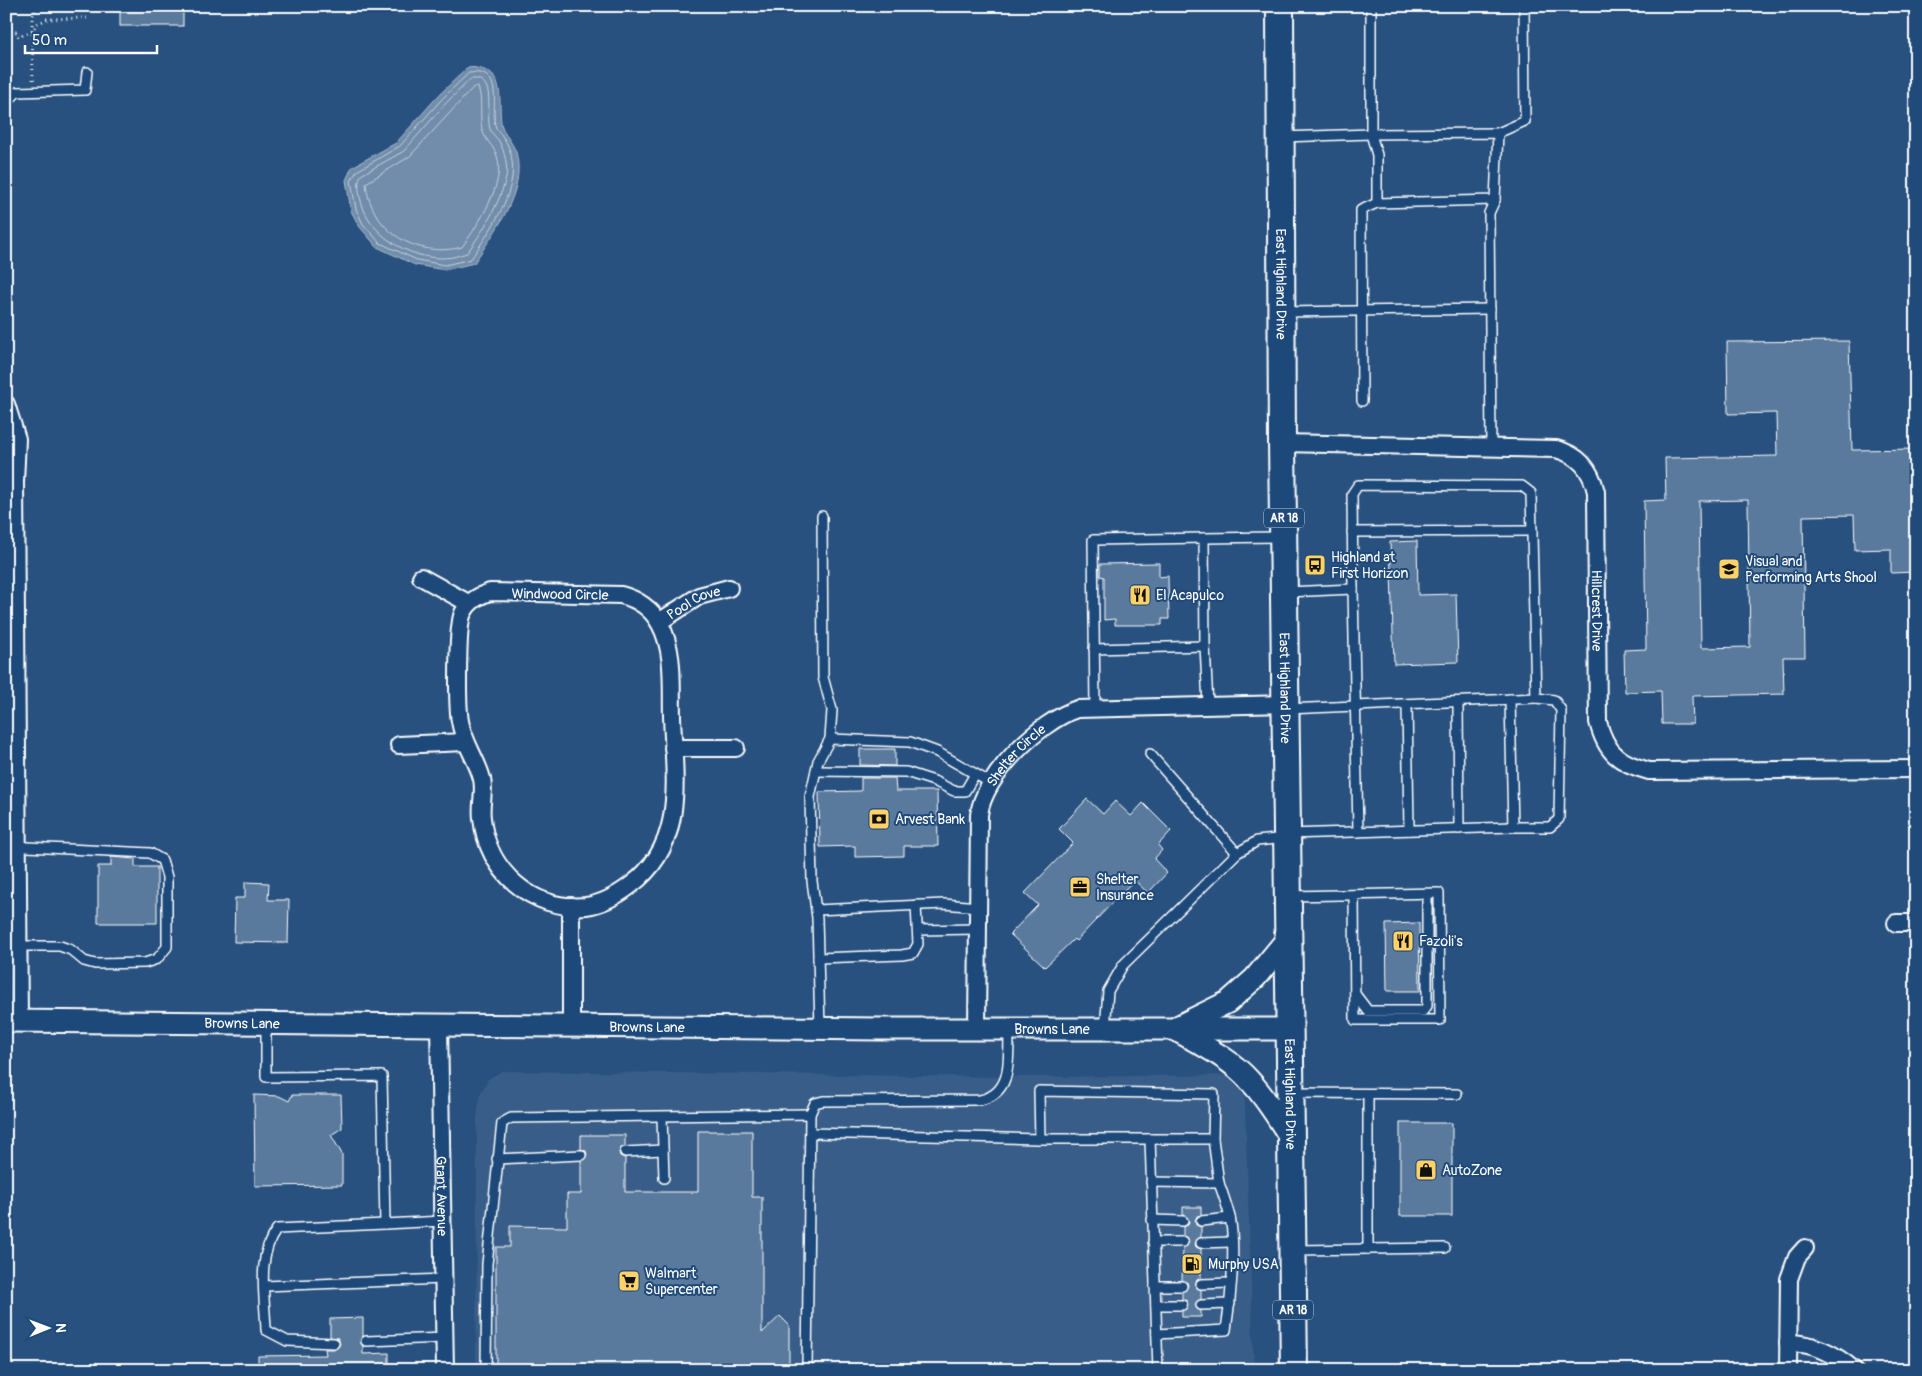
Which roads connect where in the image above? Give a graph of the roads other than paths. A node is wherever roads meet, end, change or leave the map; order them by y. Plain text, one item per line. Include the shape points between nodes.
1 (1280, 6) edge
2 (1371, 6) edge
3 (1524, 6) edge
4 (87, 72) dead end
5 (6, 103) edge
6 (1498, 133) junction
7 (1371, 134) junction
8 (1280, 137) junction
9 (1495, 200) junction
10 (1377, 203) junction
11 (1490, 309) junction
12 (1362, 311) junction
13 (1282, 312) junction
14 (1362, 401) dead end
15 (6, 404) edge
16 (1282, 443) junction
17 (1490, 448) junction
18 (822, 516) dead end
19 (1532, 531) junction
20 (1352, 532) junction
21 (1284, 537) junction
22 (1204, 538) junction
23 (421, 577) dead end
24 (729, 588) dead end
25 (1354, 589) junction
26 (1284, 592) junction
27 (468, 603) junction
28 (659, 622) junction
29 (1205, 646) junction
30 (1094, 648) junction
31 (1536, 698) junction
32 (1510, 699) junction
33 (1458, 702) junction
34 (1407, 704) junction
35 (1208, 705) junction
36 (1286, 706) junction
37 (1354, 706) junction
38 (1095, 707) junction
39 (830, 739) junction
40 (465, 742) junction
41 (399, 745) dead end
42 (673, 748) junction
43 (736, 748) dead end
44 (1150, 754) dead end
45 (1916, 769) edge
46 (816, 771) junction
47 (976, 774) junction
48 (991, 783) junction
49 (1513, 827) junction
50 (1459, 828) junction
51 (1409, 830) junction
52 (1358, 832) junction
53 (1287, 836) junction
54 (12, 846) edge
55 (1237, 853) junction
56 (1427, 894) junction
57 (1354, 895) junction
58 (1287, 896) junction
59 (571, 906) junction
60 (916, 906) junction
61 (978, 907) junction
62 (816, 910) junction
63 (1896, 923) dead end
64 (1916, 923) edge
65 (978, 929) junction
66 (918, 930) junction
67 (1288, 938) junction
68 (13, 946) edge
69 (818, 958) junction
70 (1355, 994) junction
71 (13, 1021) edge
72 (266, 1022) junction
73 (439, 1024) junction
74 (571, 1025) junction
75 (820, 1028) junction
76 (977, 1029) junction
77 (1009, 1029) junction
78 (1105, 1029) junction
79 (1174, 1029) junction
80 (1288, 1029) junction
81 (1289, 1094) junction
82 (1368, 1094) junction
83 (1457, 1094) dead end
84 (810, 1114) junction
85 (662, 1117) junction
86 (811, 1133) junction
87 (1290, 1137) junction
88 (1040, 1139) junction
89 (1150, 1139) junction
90 (1213, 1139) junction
91 (663, 1150) junction
92 (625, 1152) dead end
93 (581, 1155) dead end
94 (497, 1159) junction
95 (664, 1178) dead end
96 (1151, 1182) junction
97 (1219, 1183) junction
98 (1230, 1218) junction
99 (1152, 1220) junction
100 (443, 1221) junction
101 (1183, 1221) dead end
102 (1201, 1221) dead end
103 (385, 1224) junction
104 (1153, 1242) junction
105 (1183, 1242) dead end
106 (1231, 1242) junction
107 (1201, 1243) dead end
108 (1445, 1248) dead end
109 (1805, 1248) dead end
110 (1368, 1249) junction
111 (1292, 1250) junction
112 (444, 1279) junction
113 (1231, 1283) junction
114 (1200, 1284) dead end
115 (264, 1286) junction
116 (1155, 1286) junction
117 (1182, 1286) dead end
118 (1230, 1304) junction
119 (1156, 1305) junction
120 (1182, 1305) dead end
121 (1201, 1305) dead end
122 (1157, 1334) junction
123 (445, 1338) junction
124 (366, 1341) dead end
125 (334, 1343) dead end
126 (1788, 1343) junction
127 (445, 1370) edge
128 (486, 1370) edge
129 (808, 1370) edge
130 (1158, 1370) edge
131 (1294, 1370) edge
132 (1788, 1370) edge
133 (1854, 1370) edge

1 - 8 main road, East Highland Drive / AR 18
2 - 7 lane
3 - 6 lane via 1525,121
4 - 5 lane via 85,90 17,92
6 - 7 lane
6 - 9 lane
7 - 8 lane
7 - 10 lane via 1377,155
8 - 13 main road, East Highland Drive / AR 18
9 - 10 lane
9 - 11 lane via 1489,214
10 - 12 lane via 1361,210
11 - 12 lane
11 - 17 lane
12 - 13 lane
12 - 14 lane
13 - 16 main road, East Highland Drive / AR 18
15 - 54 street via 17,439
16 - 17 street, Hillcrest Drive
16 - 21 main road, East Highland Drive / AR 18
17 - 45 street, Hillcrest Drive via 1556,449 1570,453 1584,465 1594,482 1598,722 1602,739 1614,755 1630,766 1649,771
18 - 39 lane via 823,677 832,710
19 - 20 lane
19 - 20 lane via 1531,493 1522,486 1358,485 1352,494
19 - 31 lane
20 - 25 lane
21 - 22 lane
21 - 26 main road, East Highland Drive / AR 18
22 - 29 lane
22 - 30 lane via 1093,540
23 - 27 street
24 - 28 street, Pool Cove via 699,596
25 - 26 lane
25 - 37 lane
26 - 36 main road, East Highland Drive / AR 18
27 - 28 street, Windwood Circle via 490,592 621,595 633,598
27 - 40 street, Windwood Circle via 459,624 459,720
28 - 42 street, Windwood Circle via 670,651
29 - 30 lane
29 - 35 lane
30 - 38 lane
31 - 32 lane
31 - 49 lane via 1554,700 1562,710 1559,819 1550,827
32 - 33 lane
32 - 49 lane
33 - 34 lane
33 - 50 lane
34 - 37 lane
34 - 51 lane
35 - 36 street, Shelter Circle
35 - 38 street, Shelter Circle
36 - 37 lane
36 - 53 main road, East Highland Drive / AR 18
37 - 52 lane
38 - 48 street, Shelter Circle via 1064,713 1048,724 1000,767
39 - 46 lane
39 - 47 lane via 910,742 937,752
40 - 41 street
40 - 59 street, Windwood Circle via 482,780 481,817 485,837 499,867 509,880 542,901
42 - 43 street
42 - 59 street, Windwood Circle via 673,820 659,855 646,874 622,893 587,906
44 - 55 lane
46 - 47 lane via 906,772 954,791 966,791
46 - 62 lane via 810,797
47 - 48 lane
48 - 61 street, Shelter Circle via 985,791 979,815
49 - 50 lane
50 - 51 lane
51 - 52 lane
52 - 53 lane
53 - 55 lane via 1257,841
53 - 58 main road, East Highland Drive / AR 18
54 - 68 street
54 - 68 lane via 150,853 162,860 167,877 167,946 157,959 145,963 95,964 60,946
55 - 78 lane via 1123,966 1108,991
56 - 57 lane
56 - 70 lane via 1427,1006 1423,1011 1368,1011
56 - 70 lane via 1439,894 1440,1020 1355,1020
57 - 58 lane
57 - 70 lane
58 - 67 main road, East Highland Drive / AR 18
59 - 74 street
60 - 61 lane
60 - 62 lane
60 - 66 lane
61 - 65 street, Shelter Circle
62 - 69 lane
63 - 64 street
65 - 66 lane
65 - 76 street, Shelter Circle
66 - 69 lane via 918,944 913,953
67 - 79 street via 1255,978 1228,1002
67 - 80 main road, East Highland Drive / AR 18
68 - 71 street
69 - 75 lane
71 - 72 street, Browns Lane
72 - 73 street, Browns Lane
72 - 103 lane via 266,1077 382,1076
73 - 74 street, Browns Lane
73 - 100 street, Grant Avenue
74 - 75 street, Browns Lane
75 - 76 street, Browns Lane
76 - 77 street, Browns Lane
77 - 78 street, Browns Lane
77 - 84 lane via 1003,1087 992,1097 980,1100 822,1101 815,1103
78 - 79 street, Browns Lane
79 - 80 street, Browns Lane
79 - 87 street via 1222,1057 1249,1080 1269,1103
80 - 81 main road, East Highland Drive / AR 18
81 - 82 lane
81 - 87 main road, East Highland Drive / AR 18
82 - 83 lane
82 - 110 lane
84 - 85 lane
84 - 86 lane
85 - 91 lane
85 - 94 lane via 511,1118 502,1122
86 - 88 lane
86 - 129 lane
87 - 111 main road, East Highland Drive / AR 18
88 - 89 lane
88 - 90 lane via 1039,1091 1214,1094
89 - 90 lane
89 - 96 lane
90 - 97 lane
91 - 92 lane
91 - 95 lane
93 - 94 lane
94 - 128 lane via 487,1264
96 - 97 lane
96 - 99 lane
97 - 98 lane
98 - 102 lane
98 - 106 lane
99 - 101 lane
99 - 104 lane
100 - 103 lane
100 - 112 street, Grant Avenue
103 - 115 lane via 277,1229 268,1240
104 - 105 lane
104 - 116 lane
106 - 107 lane
106 - 113 lane
108 - 110 lane
109 - 126 street via 1797,1257 1789,1279
110 - 111 lane
111 - 131 main road, East Highland Drive / AR 18
112 - 115 lane
112 - 123 street, Grant Avenue
113 - 114 lane
113 - 118 lane
115 - 125 lane via 266,1330 287,1341
116 - 117 lane
116 - 119 lane
118 - 121 lane
118 - 122 lane via 1226,1330
119 - 120 lane
119 - 122 lane
122 - 130 lane
123 - 124 lane
123 - 127 street, Grant Avenue
126 - 132 street
126 - 133 street via 1826,1350

